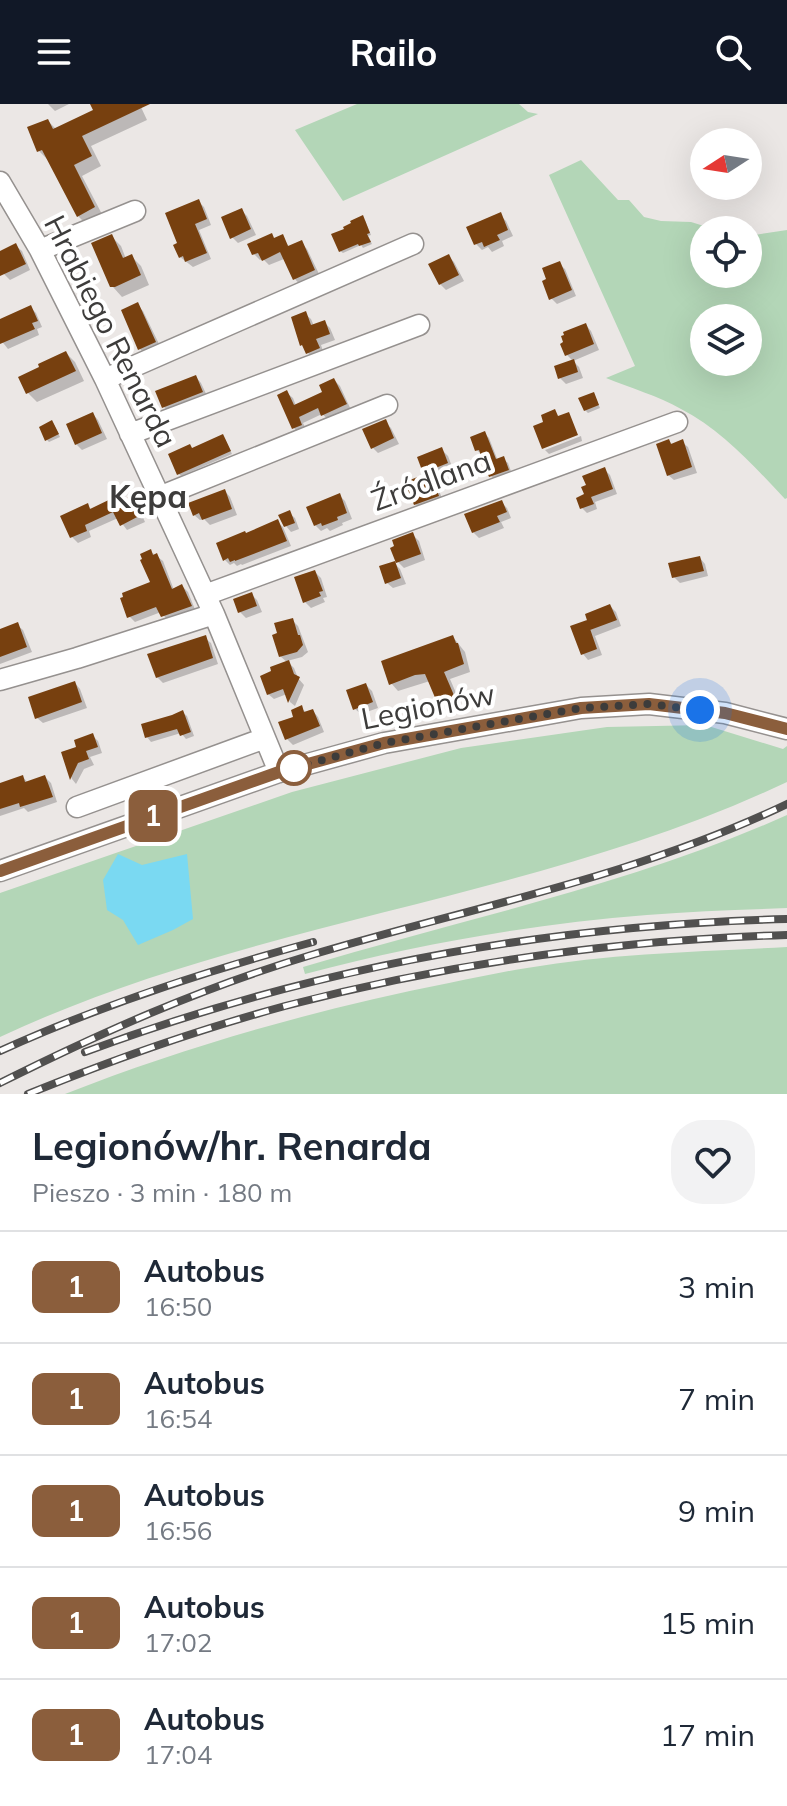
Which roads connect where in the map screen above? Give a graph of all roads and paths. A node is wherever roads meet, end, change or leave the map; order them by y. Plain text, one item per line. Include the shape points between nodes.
1 (0, 182) edge
2 (135, 211) dead end
3 (413, 244) dead end
4 (40, 250) junction
5 (419, 325) dead end
6 (105, 379) junction
7 (387, 405) dead end
8 (677, 422) dead end
9 (130, 434) junction
10 (159, 497) junction
11 (205, 595) junction
12 (214, 614) junction
13 (0, 680) edge
14 (787, 729) edge
15 (265, 738) junction
16 (279, 772) junction
17 (77, 807) dead end
18 (0, 871) edge

1 - 4 street, Hrabiego Renarda
2 - 4 street
3 - 6 street
4 - 6 street, Hrabiego Renarda
5 - 9 street
6 - 9 street, Hrabiego Renarda
7 - 10 street
8 - 11 street, Źródlana
9 - 10 street, Hrabiego Renarda
10 - 11 street, Hrabiego Renarda
11 - 12 street, Hrabiego Renarda
12 - 13 street
12 - 15 street, Hrabiego Renarda
14 - 16 street, Legionów via 725,713 649,704 581,708 384,743
15 - 16 street, Hrabiego Renarda
15 - 17 street
16 - 18 street, Legionów

